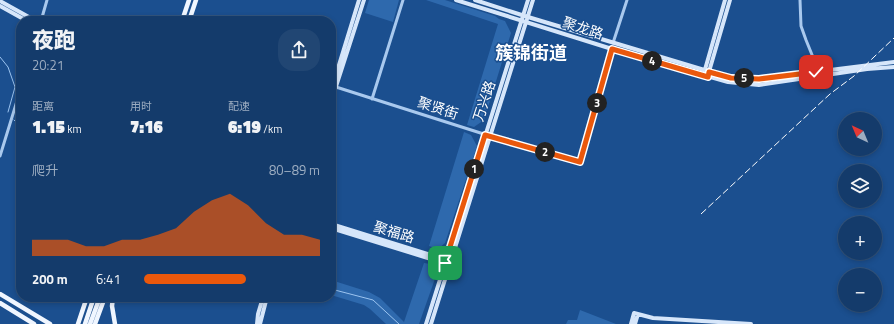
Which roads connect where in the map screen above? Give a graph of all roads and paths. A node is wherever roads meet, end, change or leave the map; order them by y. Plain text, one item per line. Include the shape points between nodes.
1 (48, 0) edge
2 (189, 0) edge
3 (196, 0) edge
4 (359, 0) edge
5 (364, 0) edge
6 (403, 0) edge
7 (456, 0) edge
8 (475, 0) edge
9 (528, 0) edge
10 (533, 0) edge
11 (627, 0) edge
12 (725, 0) edge
13 (730, 0) edge
14 (800, 0) edge
15 (0, 1) edge
16 (0, 6) edge
17 (523, 15) junction
18 (18, 16) edge
19 (27, 16) edge
20 (43, 16) edge
21 (184, 16) edge
22 (191, 16) edge
23 (528, 17) junction
24 (524, 22) junction
25 (613, 43) junction
26 (612, 49) junction
27 (894, 62) edge
28 (894, 67) edge
29 (819, 72) junction
30 (706, 74) junction
31 (336, 75) edge
32 (336, 87) joint
33 (372, 99) junction
34 (16, 104) edge
35 (485, 135) junction
36 (490, 136) junction
37 (0, 156) edge
38 (336, 226) edge
39 (336, 229) edge
40 (446, 262) junction
41 (451, 263) junction
42 (0, 294) edge
43 (85, 302) edge
44 (92, 302) edge
45 (98, 302) edge
46 (103, 302) edge
47 (112, 302) edge
48 (262, 302) edge
49 (266, 302) edge
50 (0, 303) edge
51 (636, 314) junction
52 (34, 324) edge
53 (50, 324) edge
54 (78, 324) edge
55 (85, 324) edge
56 (90, 324) edge
57 (95, 324) edge
58 (115, 324) edge
59 (257, 324) edge
60 (260, 324) edge
61 (426, 324) edge
62 (431, 324) edge
63 (631, 324) edge
64 (635, 324) edge
65 (751, 324) edge

1 - 20 street
2 - 21 main road
3 - 22 main road
4 - 31 main road
5 - 32 main road
6 - 33 street
7 - 24 main road, 聚龙路
8 - 17 main road, 聚龙路
9 - 17 main road, 万兴路
10 - 23 main road
11 - 25 street
12 - 30 main road
13 - 30 main road
14 - 29 street via 801,26
15 - 19 main road
16 - 18 main road
17 - 23 main road, 聚龙路
17 - 24 main road, 万兴路
23 - 24 main road
23 - 25 main road, 聚龙路
24 - 26 main road, 聚龙路
24 - 35 main road, 万兴路
24 - 36 main road
25 - 30 main road, 聚龙路
26 - 30 main road, 聚龙路
26 - 36 street, 聚贤街 via 580,162
27 - 29 main road, 聚龙路
28 - 30 main road, 聚龙路 via 759,85 728,82
29 - 30 main road, 聚龙路 via 759,79
32 - 33 street, 聚贤街
33 - 35 street, 聚贤街
34 - 37 street
35 - 36 street, 聚贤街
35 - 40 main road, 万兴路
36 - 41 main road
38 - 40 main road, 聚福路
39 - 40 main road
40 - 41 main road, 聚福路
40 - 61 main road, 万兴路
41 - 62 main road
42 - 53 main road
43 - 54 main road
44 - 55 main road
45 - 56 main road
46 - 57 main road
47 - 58 main road
48 - 59 main road
49 - 60 main road
50 - 52 main road
51 - 63 main road
51 - 64 main road
51 - 65 main road via 654,318

